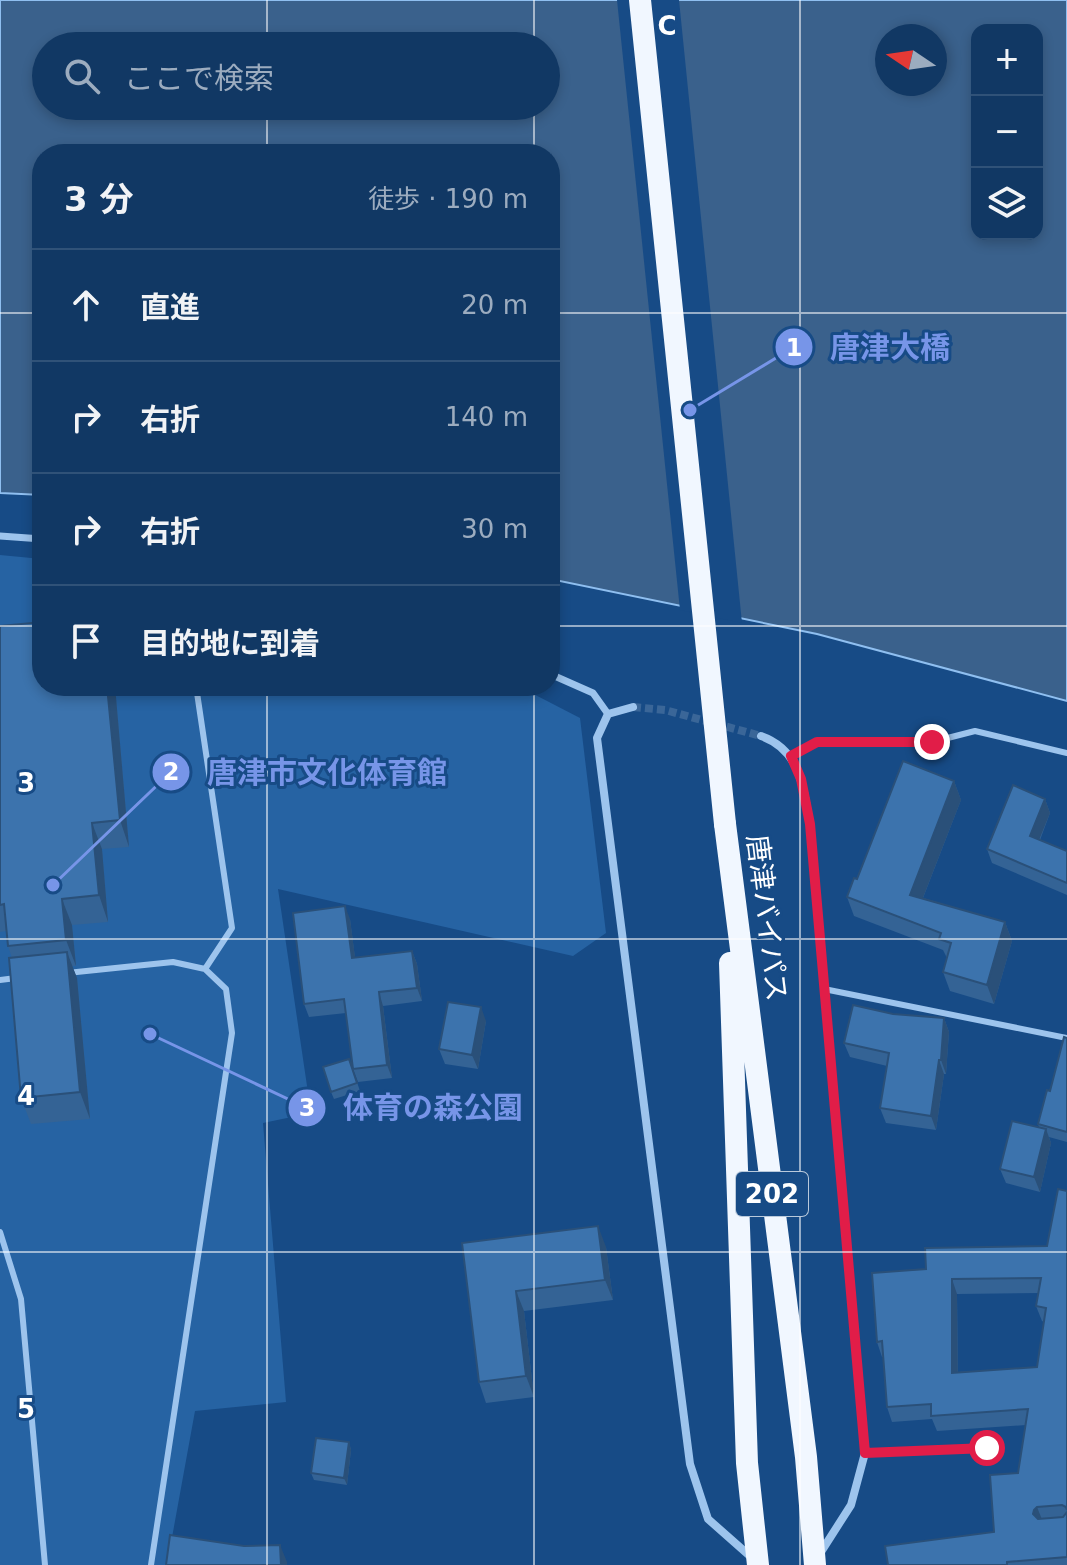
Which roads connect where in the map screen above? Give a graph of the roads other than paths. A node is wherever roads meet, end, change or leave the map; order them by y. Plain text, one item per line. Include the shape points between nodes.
1 (640, 0) edge
2 (0, 536) edge
3 (32, 538) edge
4 (560, 678) edge
5 (197, 696) edge
6 (633, 707) tunnel mouth
7 (608, 714) junction
8 (761, 736) tunnel mouth
9 (1067, 753) edge
10 (791, 756) junction
11 (725, 824) junction
12 (205, 969) junction
13 (63, 973) edge
14 (32, 976) edge
15 (0, 980) edge
16 (824, 989) junction
17 (1067, 1038) edge
18 (0, 1232) edge
19 (987, 1448) dead end
20 (865, 1453) junction
21 (815, 1563) edge
22 (758, 1564) edge
23 (45, 1565) edge
24 (151, 1565) edge

1 - 11 highway, 202, bridge
2 - 3 street
4 - 7 street via 593,693
5 - 12 lane via 232,928
6 - 7 street
7 - 22 street via 597,738 690,1464 708,1519
8 - 10 street
9 - 10 lane via 975,731 932,742 817,742
10 - 16 street via 810,824
11 - 21 highway, 唐津バイパス / 202
11 - 22 highway, 唐津バイパス / 202 via 747,1463
12 - 13 lane via 173,962
12 - 24 lane via 226,989 232,1033
14 - 15 lane
16 - 17 lane
16 - 20 street
18 - 23 lane via 21,1299
19 - 20 lane
20 - 21 street via 851,1505

